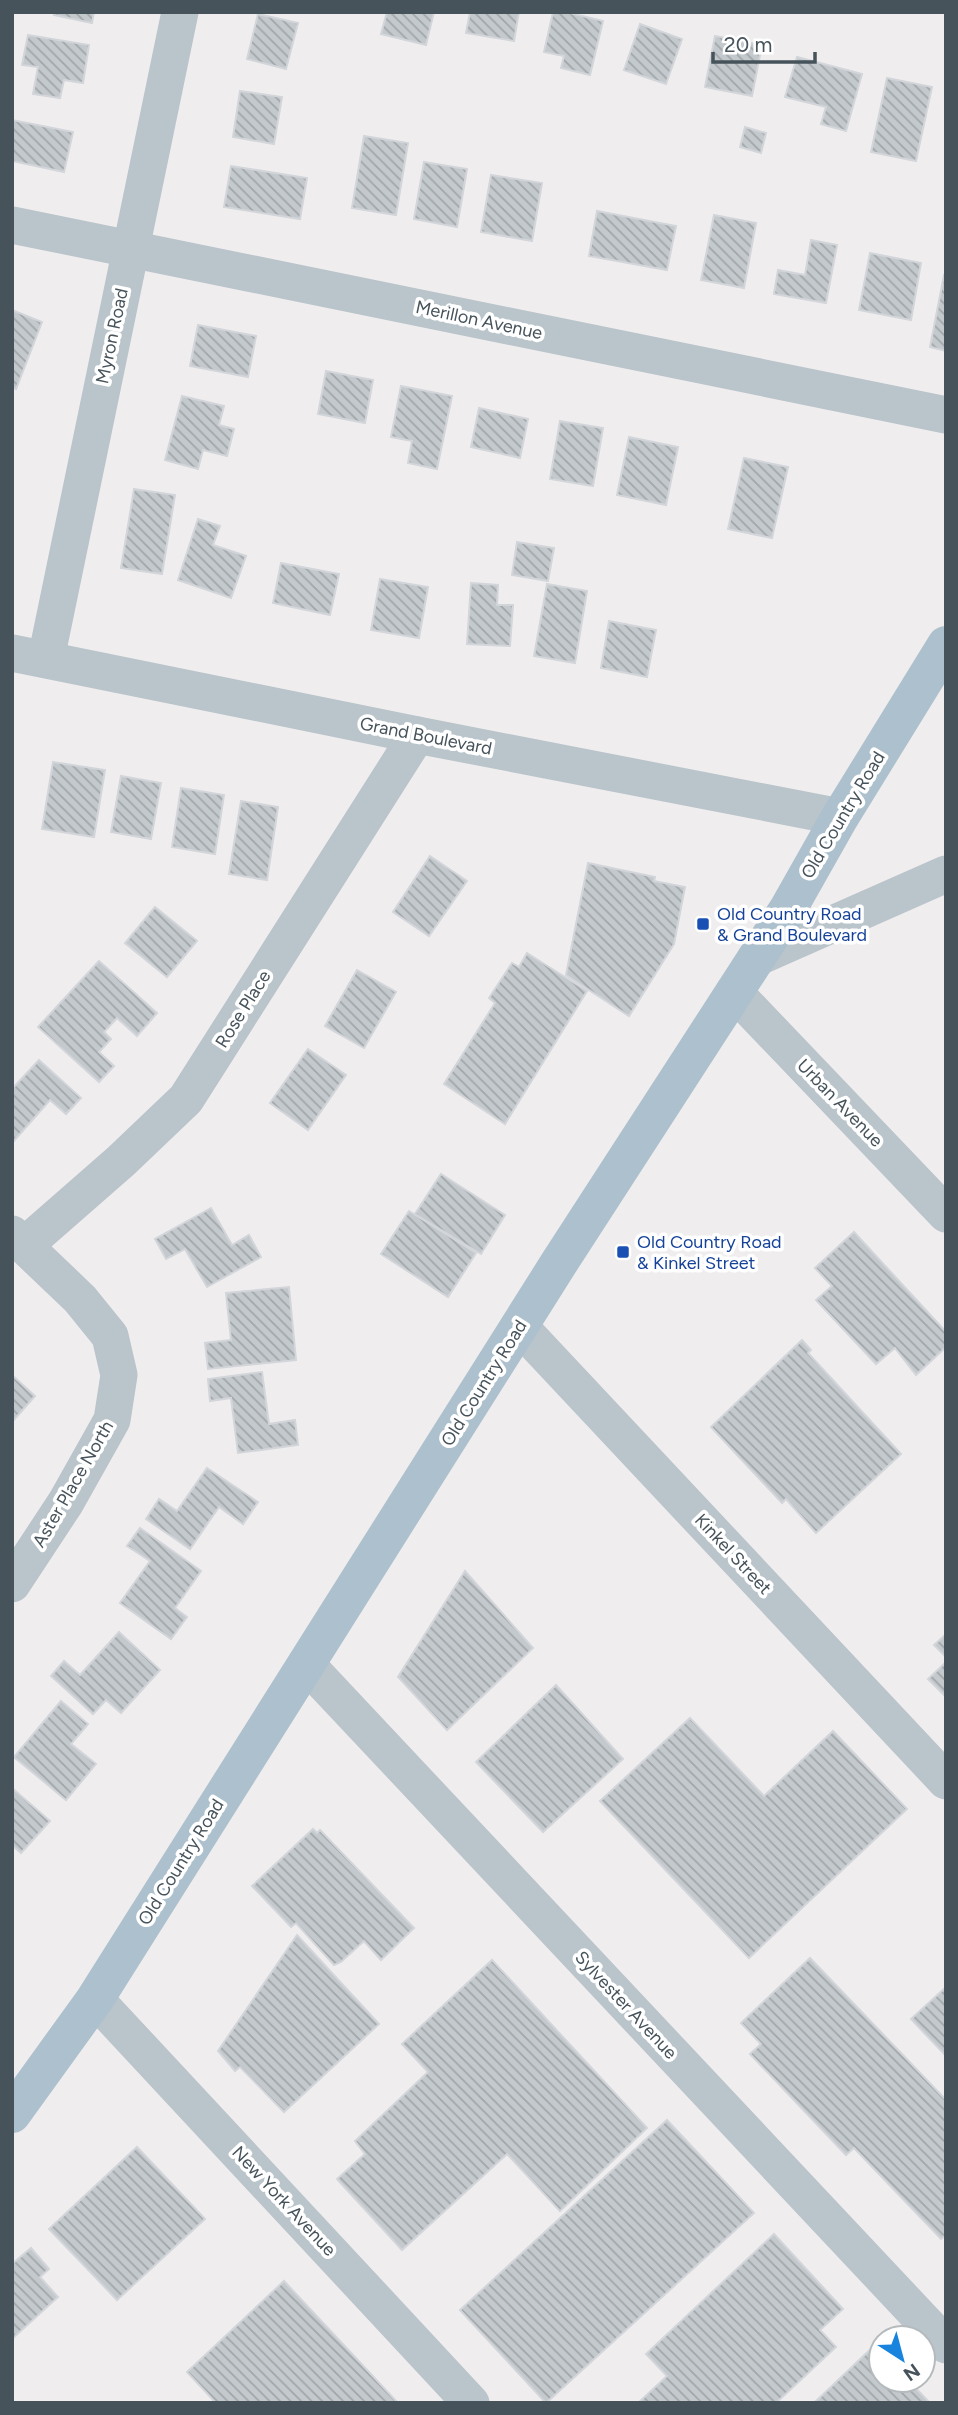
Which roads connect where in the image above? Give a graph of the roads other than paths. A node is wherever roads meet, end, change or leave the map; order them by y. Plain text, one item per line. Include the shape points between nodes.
1 (180, 12) edge
2 (12, 225) edge
3 (130, 249) junction
4 (946, 415) edge
5 (946, 645) edge
6 (29, 656) edge
7 (416, 735) junction
8 (840, 817) junction
9 (946, 874) edge
10 (756, 958) junction
11 (734, 992) junction
12 (946, 1214) edge
13 (19, 1239) edge
14 (519, 1326) junction
15 (12, 1584) edge
16 (306, 1664) junction
17 (946, 1781) edge
18 (96, 1999) junction
19 (12, 2114) edge
20 (946, 2345) edge
21 (471, 2403) edge

1 - 3 street, Myron Road
2 - 3 street, Merillon Avenue
3 - 4 street, Merillon Avenue
3 - 6 street, Myron Road
5 - 8 main road, Old Country Road
6 - 7 street, Grand Boulevard
7 - 8 street, Grand Boulevard
7 - 13 street, Rose Place via 186,1098 121,1161
8 - 10 main road, Old Country Road
9 - 10 street
10 - 11 main road, Old Country Road
11 - 12 street, Urban Avenue
11 - 14 main road, Old Country Road
13 - 15 street, Aster Place North via 110,1336 119,1376 112,1420
14 - 16 main road, Old Country Road
14 - 17 street, Kinkel Street
16 - 18 main road, Old Country Road
16 - 20 street, Sylvester Avenue
18 - 19 main road, Old Country Road
18 - 21 street, New York Avenue

